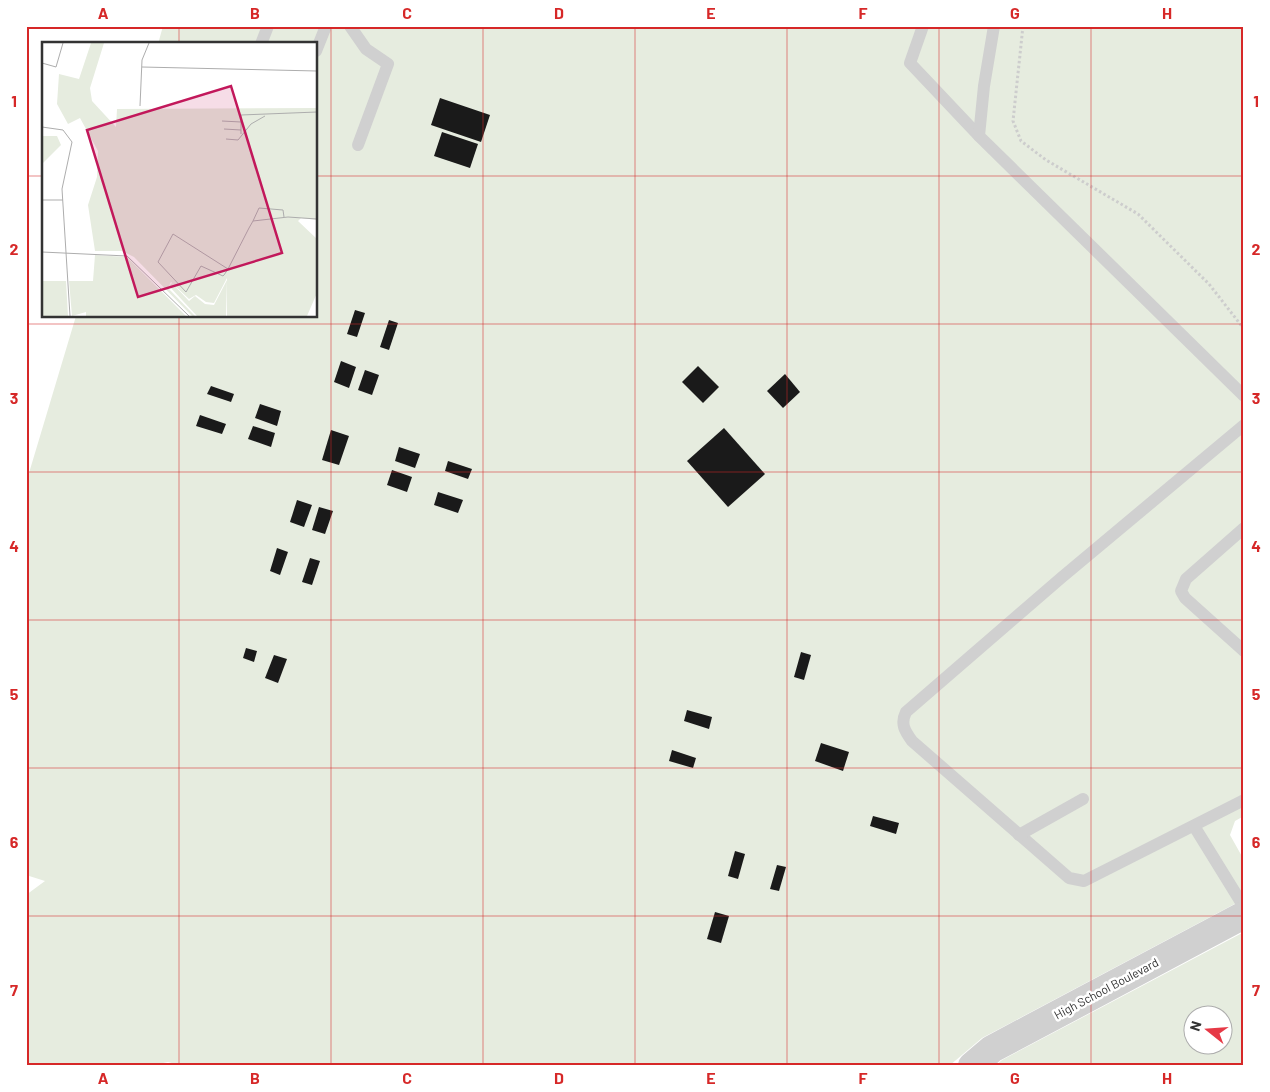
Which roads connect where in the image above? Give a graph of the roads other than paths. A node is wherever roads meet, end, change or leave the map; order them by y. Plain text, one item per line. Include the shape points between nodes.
1 (268, 26) edge
2 (326, 26) edge
3 (923, 26) edge
4 (994, 26) edge
5 (349, 27) edge
6 (262, 42) edge
7 (318, 46) edge
8 (979, 136) junction
9 (358, 145) dead end
10 (1244, 396) edge
11 (1244, 425) edge
12 (1244, 528) edge
13 (1244, 651) edge
14 (1083, 799) dead end
15 (1244, 800) edge
16 (1194, 826) junction
17 (1019, 835) junction
18 (1244, 907) edge
19 (1244, 915) edge
20 (972, 1066) edge

1 - 6 lane
2 - 7 lane
3 - 8 lane via 910,63
4 - 8 lane
5 - 9 lane via 366,49 388,64
8 - 10 lane
11 - 17 lane via 906,712 903,726 912,741
12 - 13 lane via 1186,579 1181,591
14 - 17 lane
15 - 16 lane
16 - 17 lane via 1084,881 1063,874
16 - 18 lane
19 - 20 street, High School Boulevard via 992,1049

